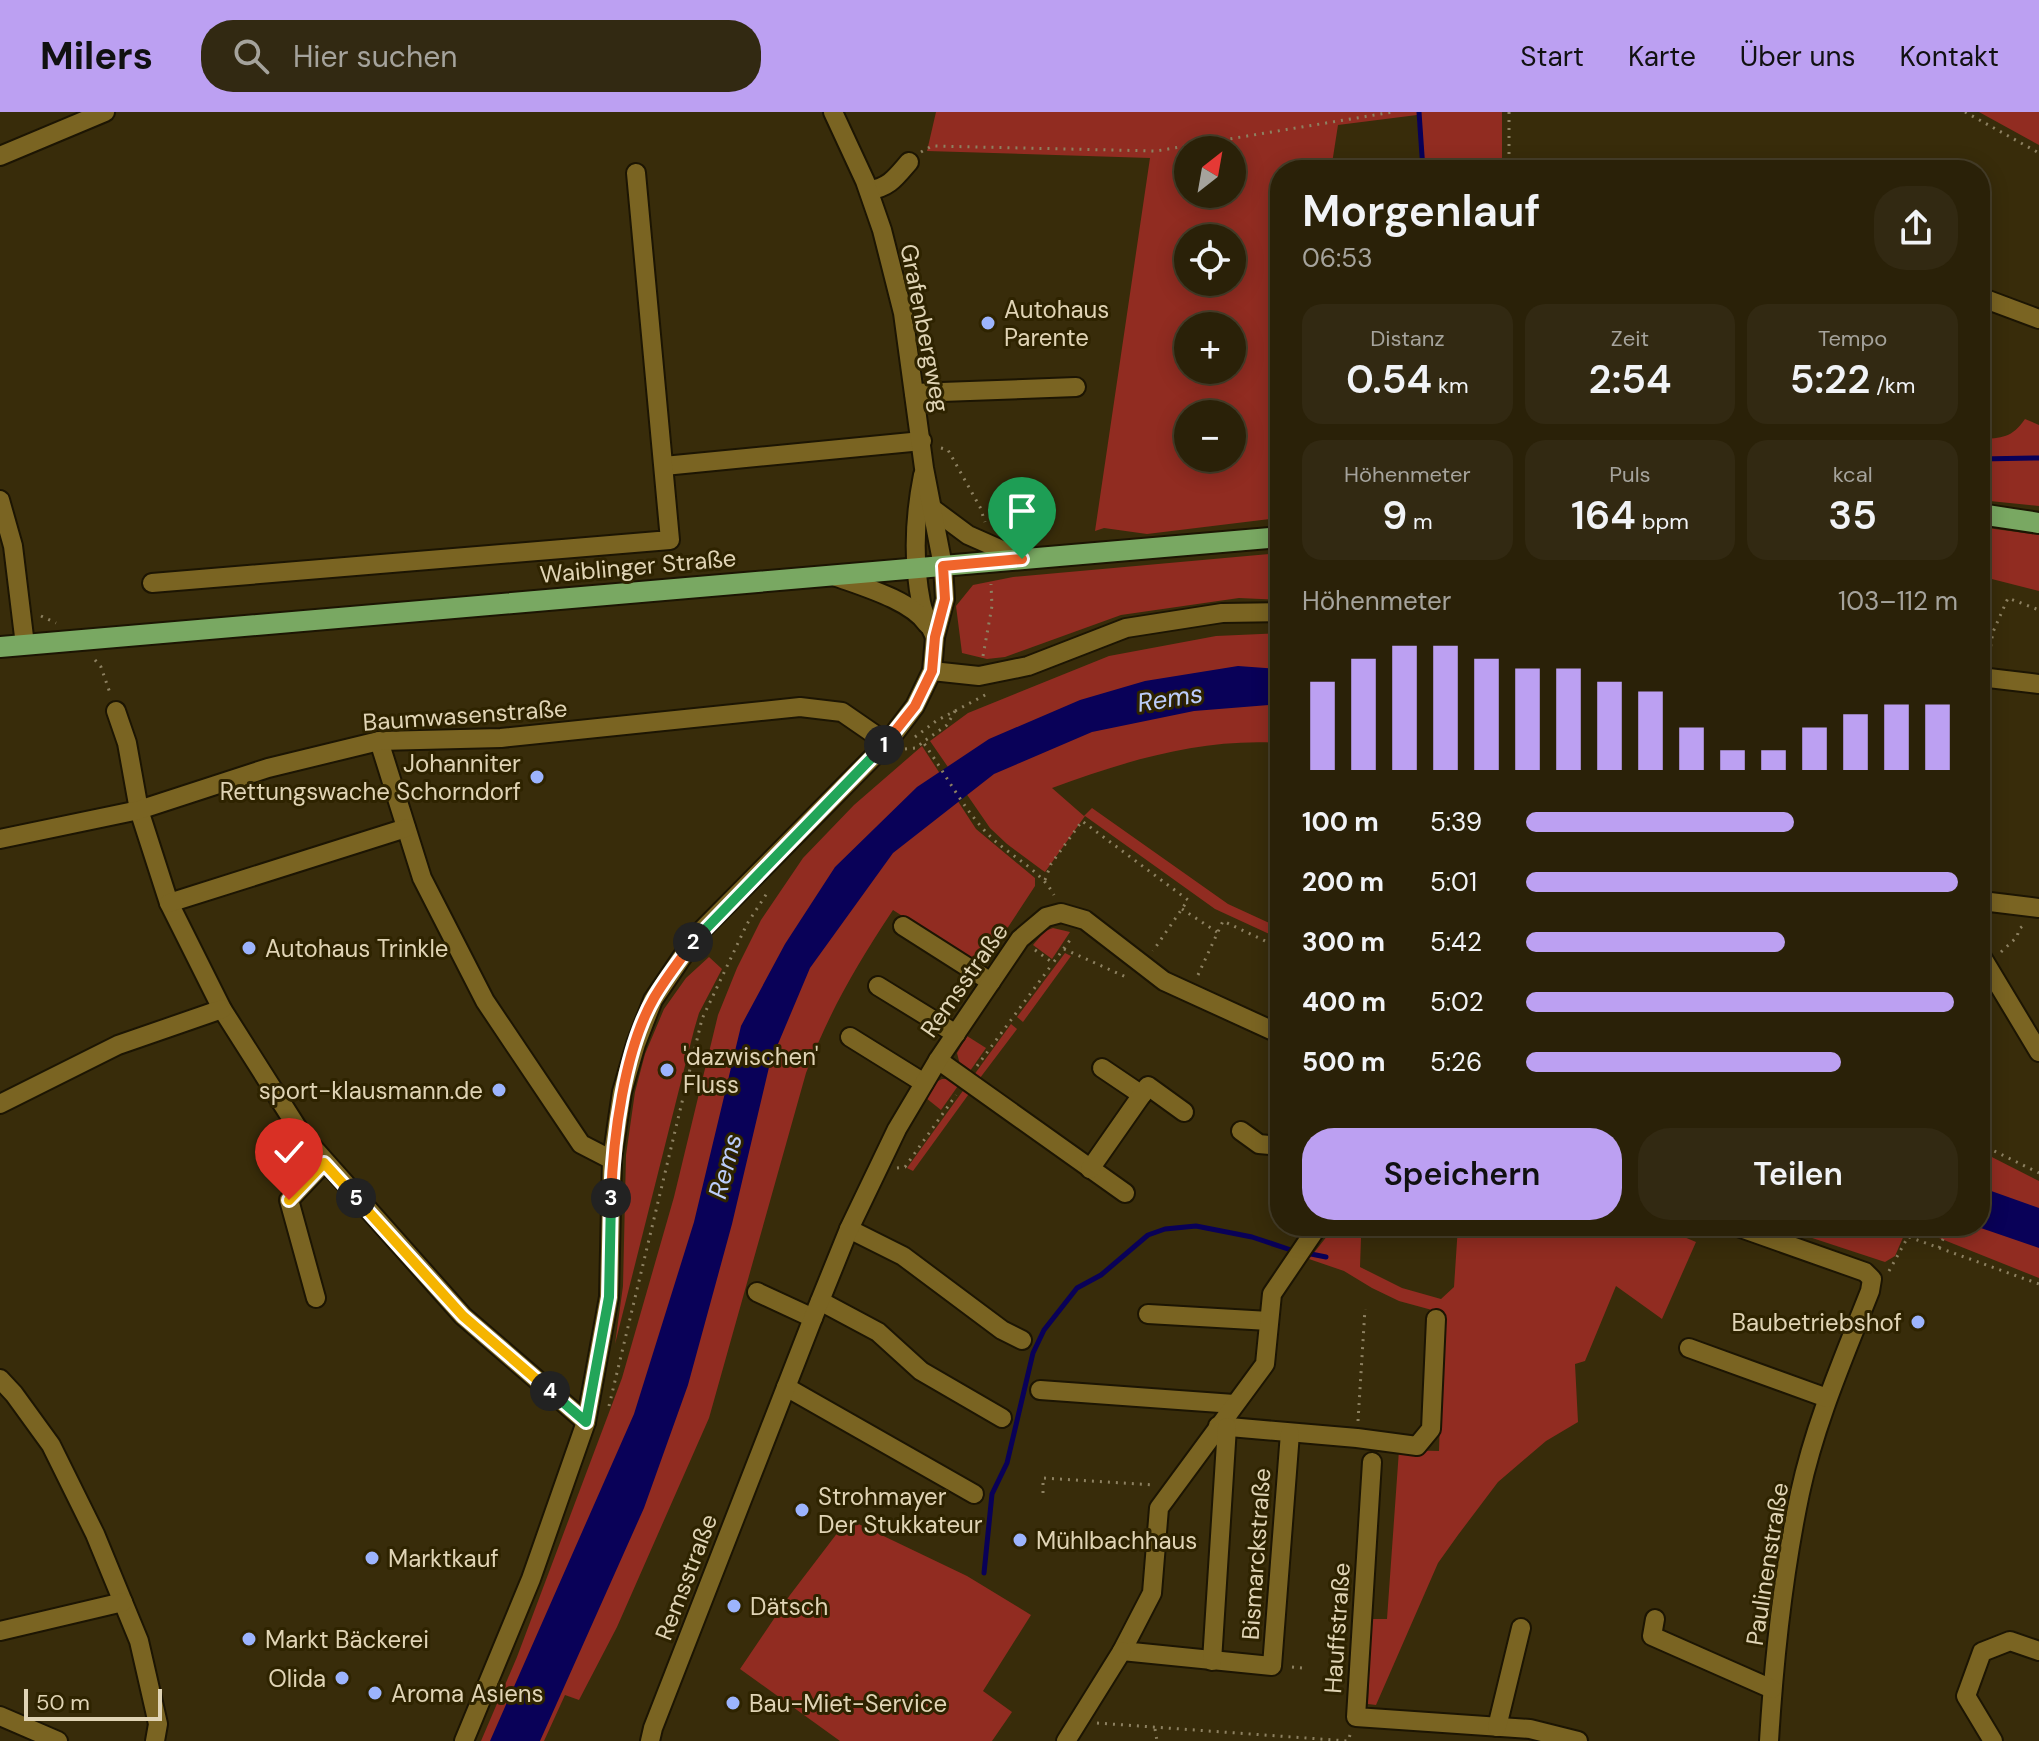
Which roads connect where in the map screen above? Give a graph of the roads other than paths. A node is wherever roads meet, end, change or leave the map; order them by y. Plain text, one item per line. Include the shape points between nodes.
1 (105, 112) edge
2 (833, 112) edge
3 (0, 156) edge
4 (909, 162) road end
5 (636, 173) dead end
6 (869, 190) junction
7 (1990, 301) edge
8 (2039, 319) edge
9 (1076, 387) dead end
10 (914, 393) junction
11 (922, 441) junction
12 (664, 466) junction
13 (924, 468) junction
14 (0, 500) edge
15 (933, 509) junction
16 (1990, 516) edge
17 (2039, 523) edge
18 (1270, 538) edge
19 (6, 546) edge
20 (1022, 559) junction
21 (943, 566) junction
22 (917, 568) junction
23 (833, 575) junction
24 (152, 583) dead end
25 (1270, 612) edge
26 (935, 637) junction
27 (25, 645) junction
28 (0, 647) edge
29 (932, 671) junction
30 (1990, 678) edge
31 (2039, 684) edge
32 (116, 711) road end
33 (379, 741) junction
34 (893, 747) junction
35 (139, 810) junction
36 (406, 828) junction
37 (0, 839) edge
38 (1990, 902) edge
39 (169, 903) junction
40 (2039, 908) edge
41 (903, 926) dead end
42 (1990, 971) edge
43 (991, 982) junction
44 (878, 986) dead end
45 (222, 1009) junction
46 (1270, 1029) edge
47 (956, 1034) junction
48 (850, 1037) dead end
49 (2039, 1052) edge
50 (938, 1060) junction
51 (1102, 1068) dead end
52 (924, 1083) junction
53 (1142, 1095) junction
54 (0, 1104) edge
55 (1184, 1112) dead end
56 (1241, 1131) dead end
57 (1270, 1145) edge
58 (612, 1160) junction
59 (324, 1163) junction
60 (1090, 1169) junction
61 (1125, 1193) dead end
62 (849, 1229) junction
63 (1311, 1236) edge
64 (1763, 1236) edge
65 (757, 1292) dead end
66 (316, 1298) dead end
67 (816, 1309) junction
68 (1148, 1314) dead end
69 (1436, 1319) dead end
70 (1269, 1321) junction
71 (1022, 1340) dead end
72 (1689, 1348) dead end
73 (0, 1379) edge
74 (786, 1387) junction
75 (1040, 1390) dead end
76 (1827, 1398) junction
77 (1234, 1404) junction
78 (1002, 1418) dead end
79 (586, 1422) junction
80 (1223, 1426) junction
81 (1290, 1433) junction
82 (1372, 1462) dead end
83 (974, 1494) dead end
84 (123, 1602) junction
85 (1655, 1619) dead end
86 (1521, 1628) dead end
87 (0, 1631) edge
88 (1122, 1651) junction
89 (2039, 1651) edge
90 (1212, 1661) junction
91 (1772, 1689) junction
92 (0, 1716) edge
93 (1497, 1727) junction
94 (58, 1741) edge
95 (155, 1741) edge
96 (464, 1741) edge
97 (650, 1741) edge
98 (1066, 1741) edge
99 (1578, 1741) edge
100 (1769, 1741) edge
101 (1993, 1741) edge

1 - 3 street
2 - 6 street, Grafenbergweg
4 - 6 street via 891,183
5 - 12 street
6 - 10 street, Grafenbergweg via 903,313
7 - 8 street
9 - 10 street
10 - 11 street, Grafenbergweg
11 - 12 street
11 - 13 street, Grafenbergweg
12 - 24 street via 670,540
13 - 15 street, Grafenbergweg
13 - 22 street, Grafenbergweg
14 - 19 street
15 - 20 street via 968,535
15 - 21 street, Grafenbergweg
16 - 17 main road
18 - 20 main road, Waiblinger Straße
19 - 27 street
20 - 21 main road, Waiblinger Straße
21 - 22 main road, Waiblinger Straße
21 - 26 street, Grafenbergweg via 945,599
22 - 23 main road, Waiblinger Straße
22 - 26 street, Grafenbergweg via 921,605
23 - 26 street via 921,615
23 - 27 main road, Waiblinger Straße
25 - 29 street via 1222,613 1126,628 1028,666 979,676
26 - 29 street, Grafenbergweg
27 - 28 main road, Waiblinger Straße
29 - 34 street
30 - 31 street
32 - 35 street
33 - 34 street, Baumwasenstraße via 501,738 800,707 842,712
33 - 35 street, Baumwasenstraße via 268,768
33 - 36 street
34 - 58 street via 697,935 653,1000 636,1044
35 - 37 street, Baumwasenstraße
35 - 39 street
36 - 39 street
36 - 58 street via 422,878 485,1001 581,1144
38 - 40 street
39 - 45 street
41 - 43 street
42 - 49 street
43 - 46 street, Remsstraße via 1033,926 1061,913 1085,920 1138,973
43 - 47 street, Remsstraße
44 - 47 street
45 - 54 street via 118,1045
45 - 59 street
47 - 50 street, Remsstraße
48 - 52 street
50 - 52 street, Remsstraße
50 - 60 street, Remsstraße
51 - 53 street
52 - 62 street, Remsstraße
53 - 55 street via 1148,1086
53 - 60 street
56 - 57 street
58 - 79 street via 609,1297
59 - 66 street via 289,1200
59 - 79 street via 463,1316
60 - 61 street, Remsstraße
62 - 67 street, Remsstraße
62 - 71 street via 903,1256
63 - 70 street via 1272,1294
64 - 76 street, Paulinenstraße via 1872,1279
65 - 67 street
67 - 74 street, Remsstraße
67 - 78 street via 878,1332 921,1371
68 - 70 street
69 - 81 street via 1431,1429 1417,1446
70 - 77 street via 1265,1364
72 - 76 street
73 - 84 street via 51,1445
74 - 83 street
74 - 97 street, Remsstraße
75 - 77 street
76 - 91 street, Paulinenstraße via 1800,1491
77 - 80 street
79 - 96 street via 531,1579
80 - 81 street
80 - 88 street via 1159,1508 1152,1593
80 - 90 street, Bismarckstraße
81 - 90 street, Bismarckstraße via 1272,1666
82 - 93 street, Hauffstraße via 1356,1717
84 - 87 street
84 - 95 street via 139,1641 158,1724
85 - 91 street via 1652,1636
86 - 93 street
88 - 90 street, Bismarckstraße
88 - 98 street
89 - 101 street via 2010,1641 1982,1652 1966,1696
91 - 100 street, Paulinenstraße
92 - 94 street
93 - 99 street, Hauffstraße

